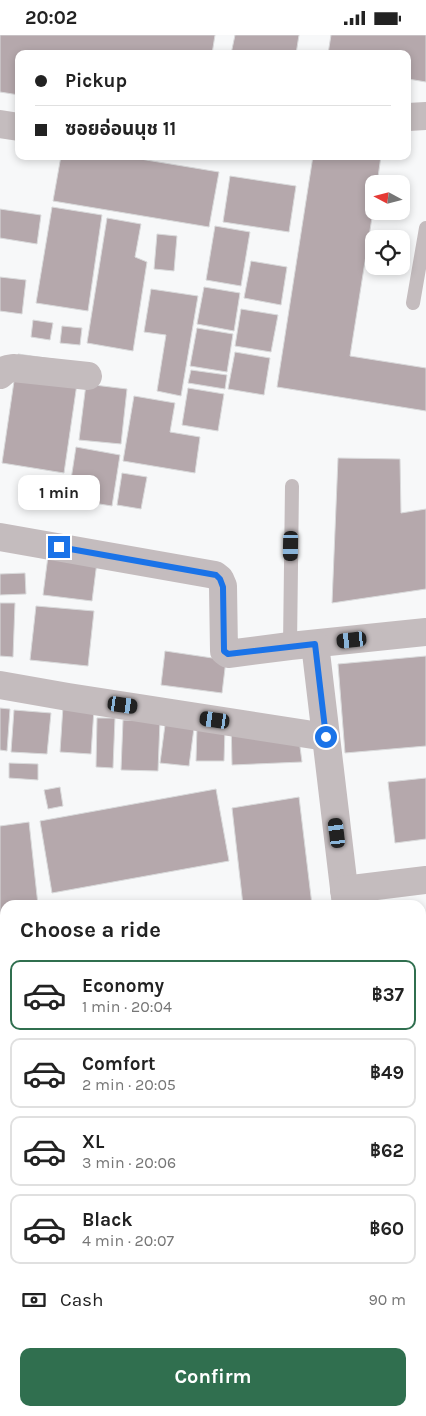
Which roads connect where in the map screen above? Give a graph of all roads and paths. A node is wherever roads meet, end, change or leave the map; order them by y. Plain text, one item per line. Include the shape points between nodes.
1 (426, 116) edge
2 (411, 117) edge
3 (0, 124) edge
4 (15, 126) edge
5 (426, 228) edge
6 (414, 303) dead end
7 (0, 375) edge
8 (88, 376) dead end
9 (292, 486) dead end
10 (0, 537) edge
11 (426, 632) edge
12 (303, 645) junction
13 (0, 685) edge
14 (326, 737) junction
15 (426, 880) edge
16 (345, 898) edge

1 - 2 street
3 - 4 street
5 - 6 lane
7 - 8 street via 13,368
9 - 12 lane
10 - 12 street via 216,575 223,587 226,653
11 - 12 street
12 - 14 street
13 - 14 street
14 - 16 street
15 - 16 street

